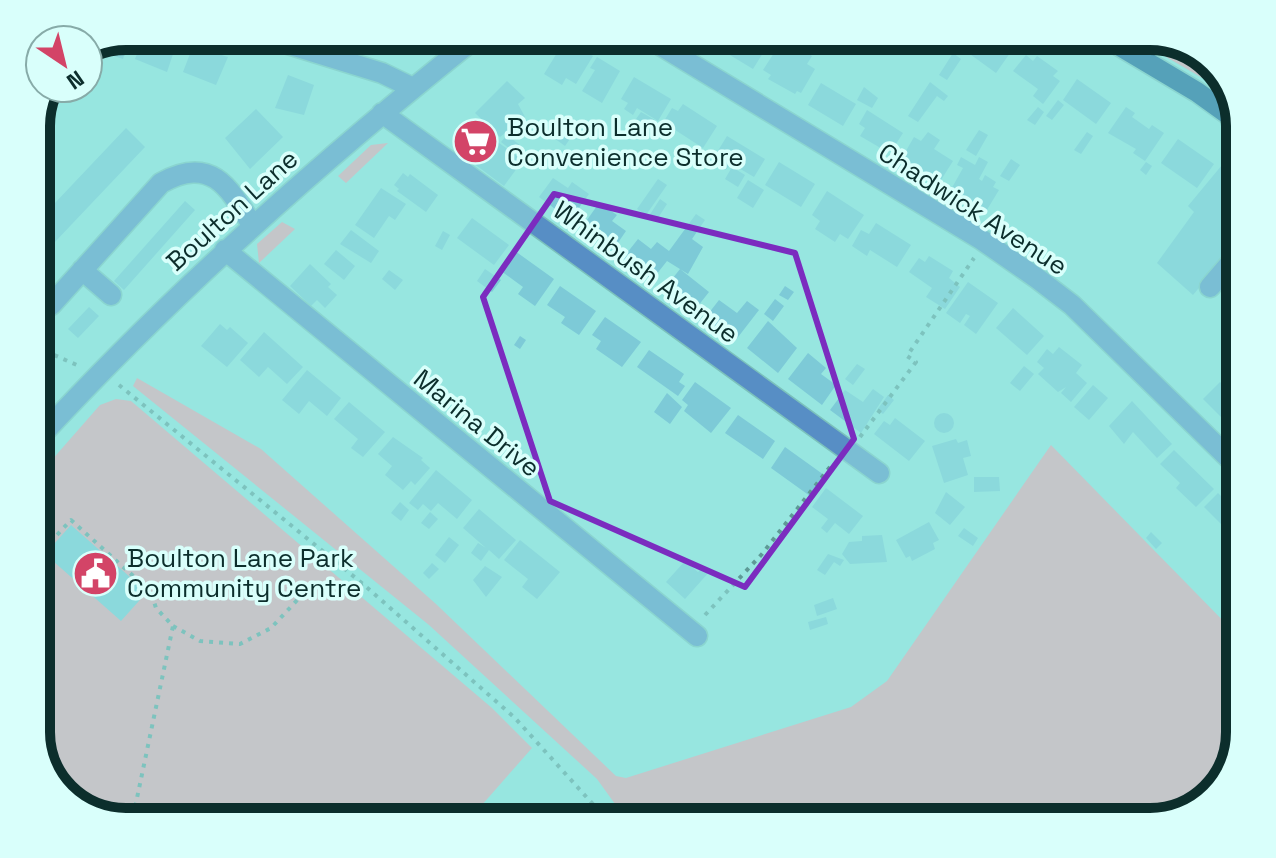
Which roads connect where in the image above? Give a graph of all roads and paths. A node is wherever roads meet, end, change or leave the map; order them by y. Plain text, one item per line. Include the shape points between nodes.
1 (307, 50) edge
2 (460, 50) edge
3 (668, 50) edge
4 (1126, 50) edge
5 (413, 88) junction
6 (1225, 112) edge
7 (382, 113) junction
8 (252, 225) junction
9 (985, 242) junction
10 (225, 250) junction
11 (1226, 268) edge
12 (82, 270) junction
13 (1210, 287) dead end
14 (111, 295) dead end
15 (51, 305) dead end
16 (50, 353) edge
17 (93, 370) junction
18 (50, 424) edge
19 (846, 450) junction
20 (1226, 455) edge
21 (879, 473) dead end
22 (50, 542) edge
23 (363, 584) junction
24 (173, 626) junction
25 (694, 634) joint
26 (135, 808) edge
27 (596, 808) edge

1 - 5 street
2 - 5 street, Boulton Lane
3 - 9 street, Chadwick Avenue
4 - 6 main road
5 - 7 street, Boulton Lane
7 - 8 street, Boulton Lane
7 - 19 street, Whinbush Avenue
8 - 10 street, Boulton Lane
8 - 12 street via 219,179 179,175 161,183
9 - 19 path via 907,356 916,362
9 - 20 street, Chadwick Avenue via 1072,305
10 - 17 street, Boulton Lane
10 - 25 street, Marina Drive
11 - 13 street
12 - 14 street
12 - 15 street
16 - 17 path
17 - 18 street, Boulton Lane
17 - 23 path
19 - 21 street, Whinbush Avenue
19 - 25 path
22 - 24 path via 71,520 151,592 156,608
23 - 24 path via 302,595 271,628 240,644 200,641
23 - 27 path via 515,718
24 - 26 path

